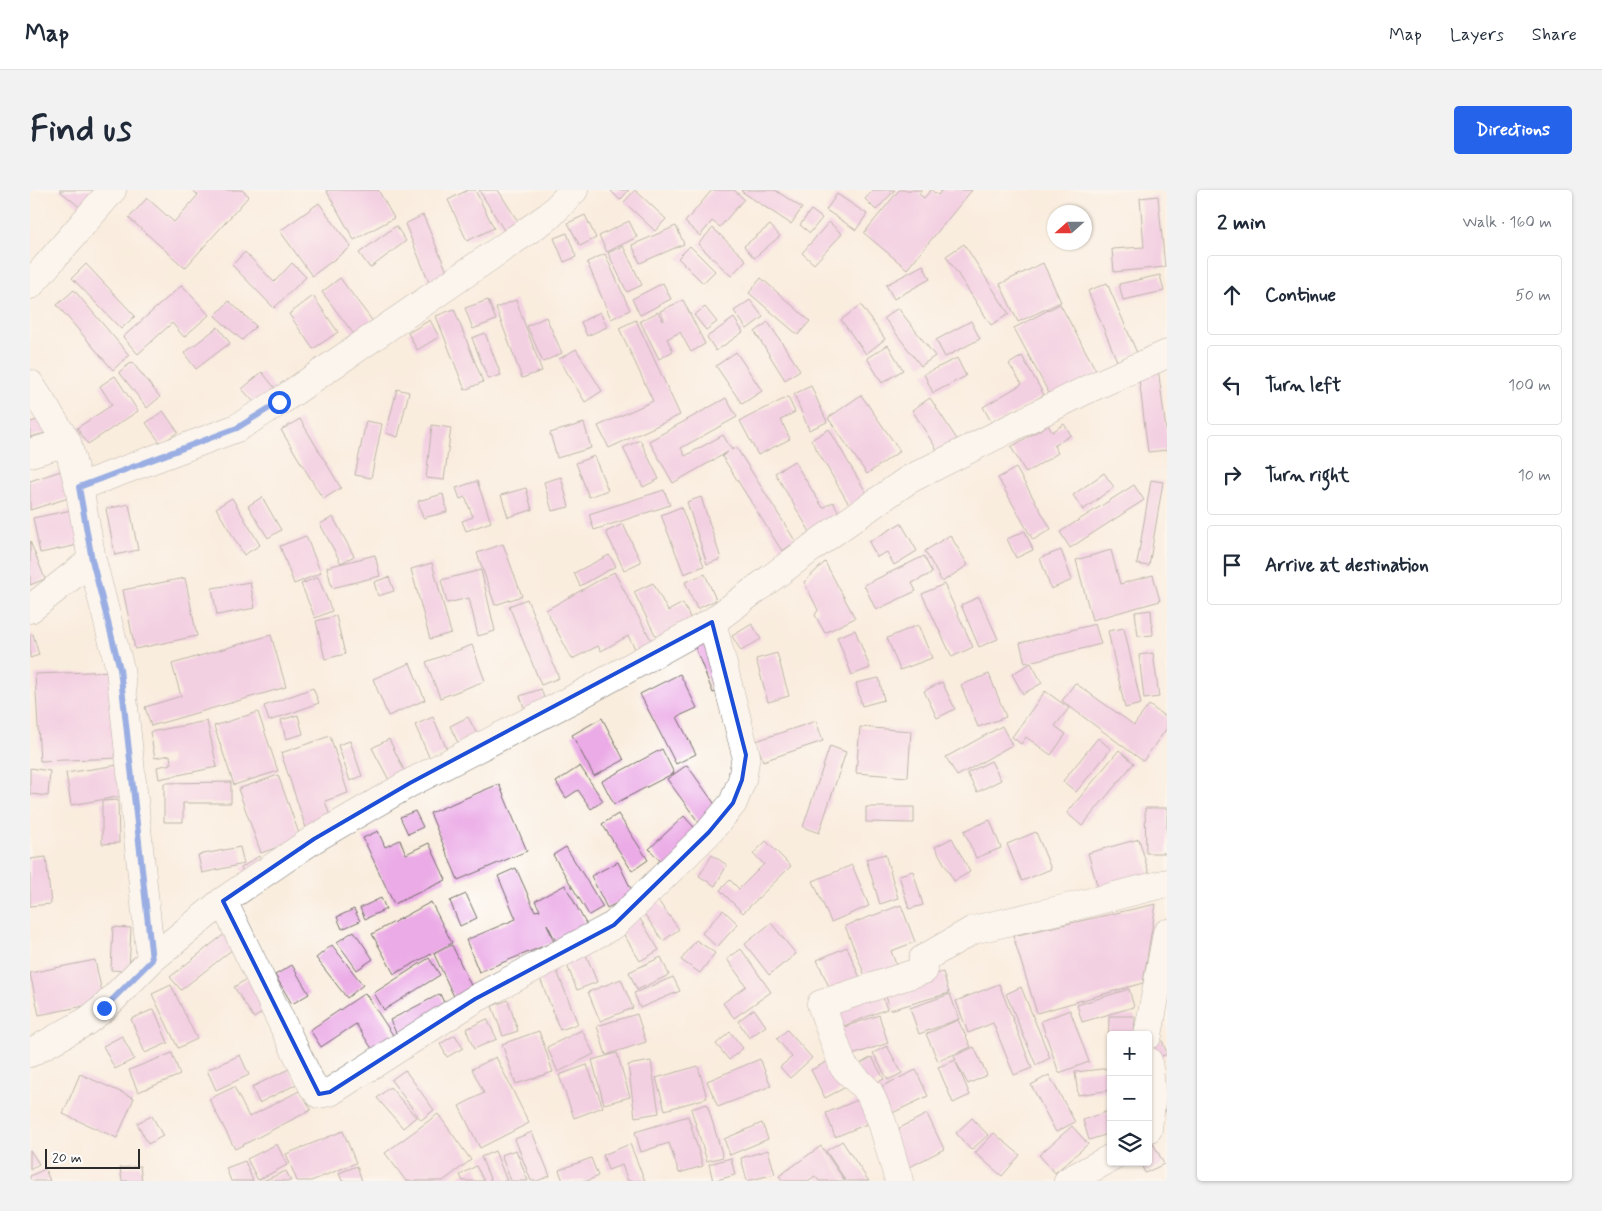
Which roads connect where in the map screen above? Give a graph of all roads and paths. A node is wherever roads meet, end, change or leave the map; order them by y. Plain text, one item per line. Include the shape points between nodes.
1 (112, 190) edge
2 (574, 190) edge
3 (30, 285) edge
4 (1167, 354) edge
5 (30, 384) edge
6 (67, 442) junction
7 (30, 453) edge
8 (79, 487) junction
9 (92, 560) junction
10 (30, 609) edge
11 (712, 622) junction
12 (1167, 883) edge
13 (223, 901) junction
14 (1167, 933) edge
15 (152, 960) junction
16 (1149, 1031) edge
17 (30, 1054) edge
18 (1150, 1076) edge
19 (1149, 1121) edge
20 (1167, 1136) edge
21 (1152, 1138) edge
22 (1107, 1160) edge
23 (899, 1181) edge
24 (1068, 1181) edge

1 - 3 street
2 - 8 street via 549,216 237,428
4 - 11 street via 1088,389 908,480
5 - 6 street
6 - 7 street
6 - 8 street
8 - 9 street
9 - 10 street
9 - 15 street via 120,669
11 - 13 street via 378,802 314,839
11 - 13 street via 746,754 742,780 733,803 709,832 614,925 475,999 330,1092 320,1094 313,1087
12 - 23 street via 974,930 923,959 924,970 821,1004 843,1066 870,1092
13 - 15 street
14 - 16 street
15 - 17 street via 104,1008
18 - 19 street via 1152,1095
20 - 21 street
22 - 24 street

